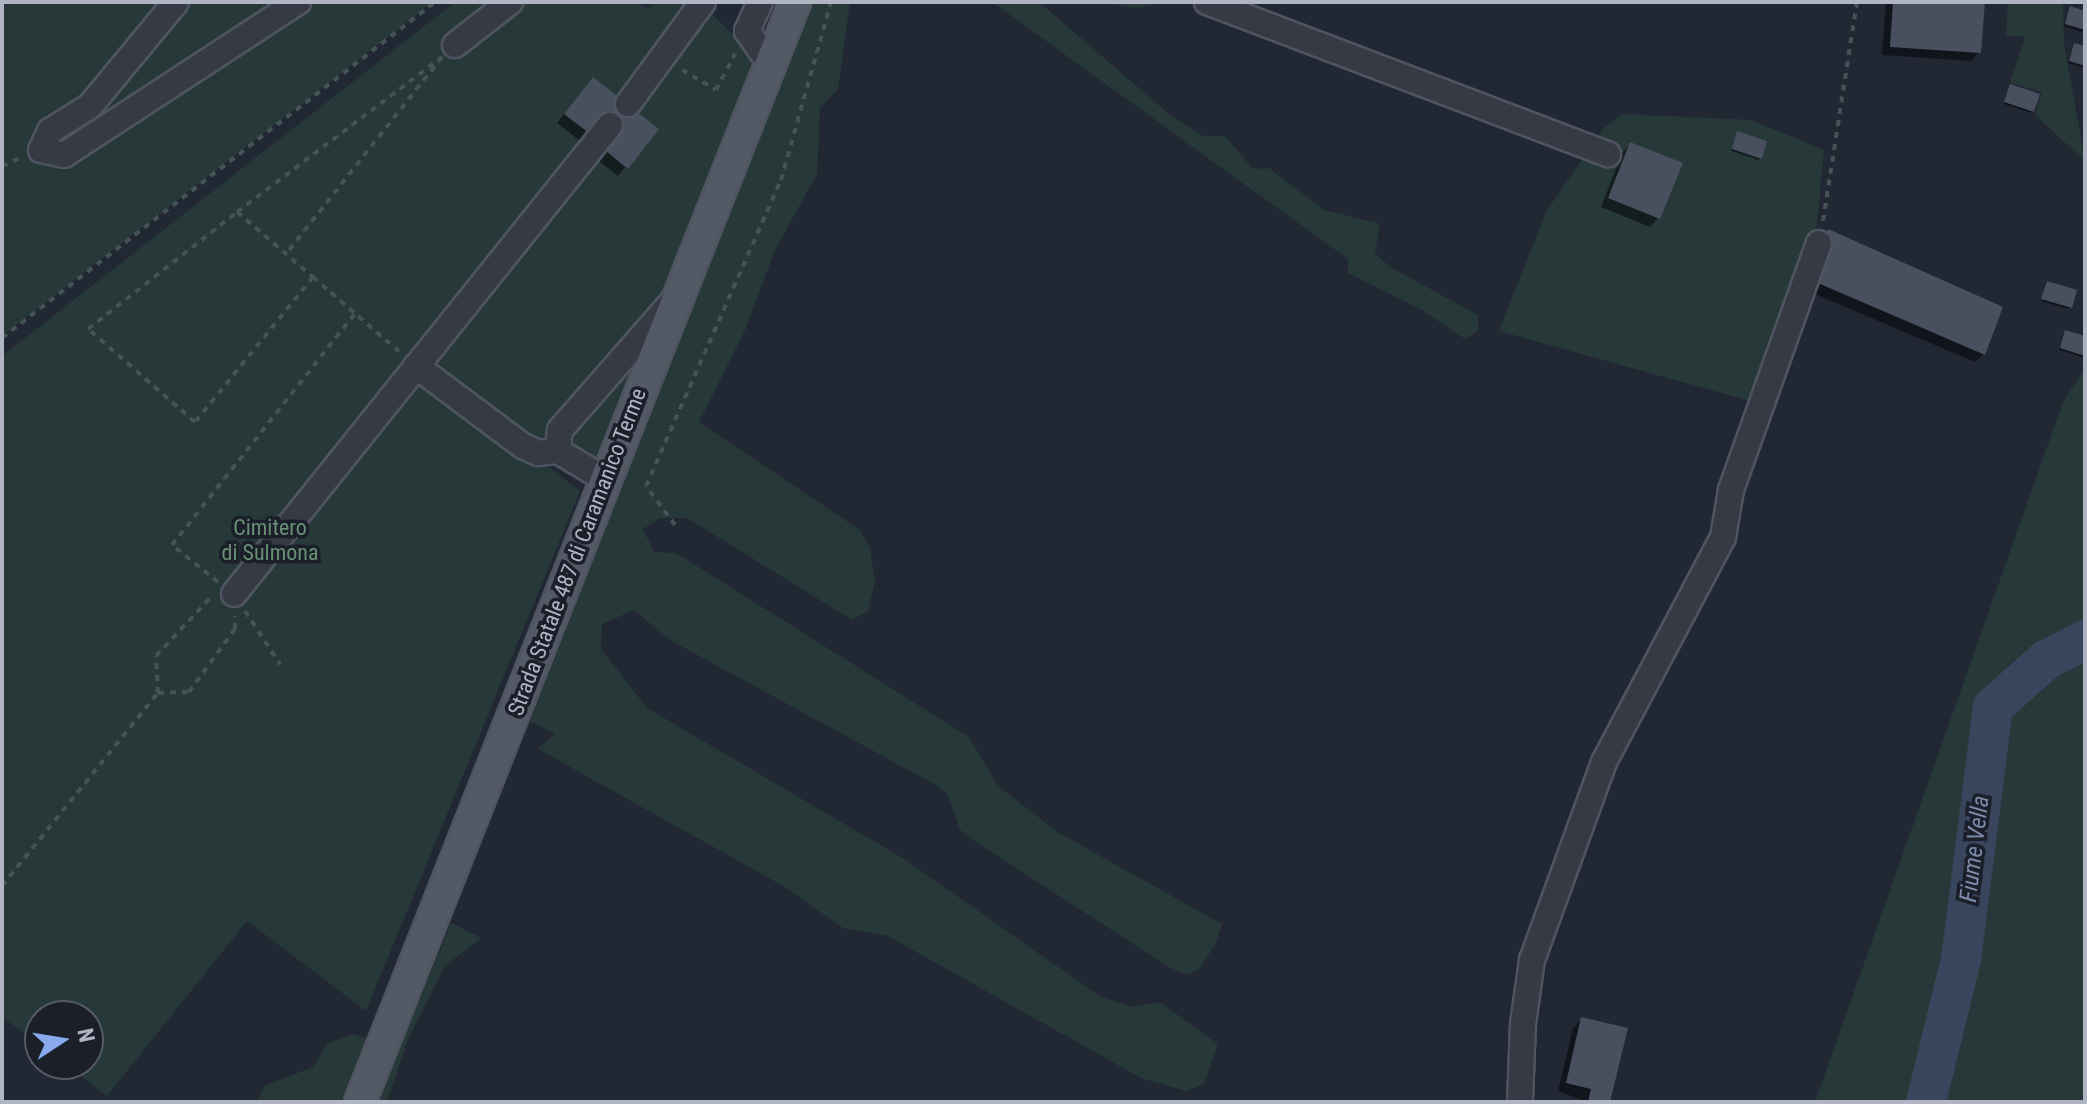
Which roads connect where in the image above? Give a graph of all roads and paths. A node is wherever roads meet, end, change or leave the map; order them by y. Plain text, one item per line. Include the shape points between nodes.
1 (176, 2) edge
2 (298, 2) edge
3 (435, 2) edge
4 (510, 2) edge
5 (703, 2) edge
6 (760, 2) edge
7 (795, 2) edge
8 (831, 2) edge
9 (1207, 2) edge
10 (1857, 2) edge
11 (747, 31) junction
12 (455, 45) dead end
13 (662, 58) junction
14 (770, 64) junction
15 (628, 104) dead end
16 (610, 125) dead end
17 (1608, 154) dead end
18 (237, 212) junction
19 (1819, 243) joint
20 (286, 254) junction
21 (313, 277) junction
22 (674, 300) junction
23 (355, 313) junction
24 (2, 338) edge
25 (416, 366) junction
26 (558, 451) junction
27 (606, 480) junction
28 (675, 525) dead end
29 (234, 594) junction
30 (280, 664) dead end
31 (158, 693) junction
32 (2, 886) edge
33 (360, 1102) edge
34 (1520, 1102) edge

1 - 2 street via 90,106 50,131 41,150 64,155
3 - 24 path
4 - 12 street
5 - 13 street
6 - 11 street
7 - 14 main road, Strada Statale 487 di Caramanico Terme
8 - 28 path via 781,180 646,486
9 - 17 street
10 - 19 path
11 - 13 path via 716,90
11 - 14 street
13 - 15 street
14 - 22 main road, Strada Statale 487 di Caramanico Terme
16 - 25 street
18 - 20 path
18 - 20 path via 442,57
18 - 21 path via 88,329 195,422
19 - 34 street via 1731,490 1723,537 1604,762 1532,960
20 - 21 path
21 - 23 path
22 - 26 street via 560,430
22 - 27 main road, Strada Statale 487 di Caramanico Terme
23 - 25 path
23 - 29 path via 172,545
25 - 26 street via 523,446 538,453
25 - 29 street
26 - 27 street
27 - 33 main road, Strada Statale 487 di Caramanico Terme
29 - 30 path
29 - 31 path via 205,597 156,656
29 - 31 path via 235,629 189,692
31 - 32 path

